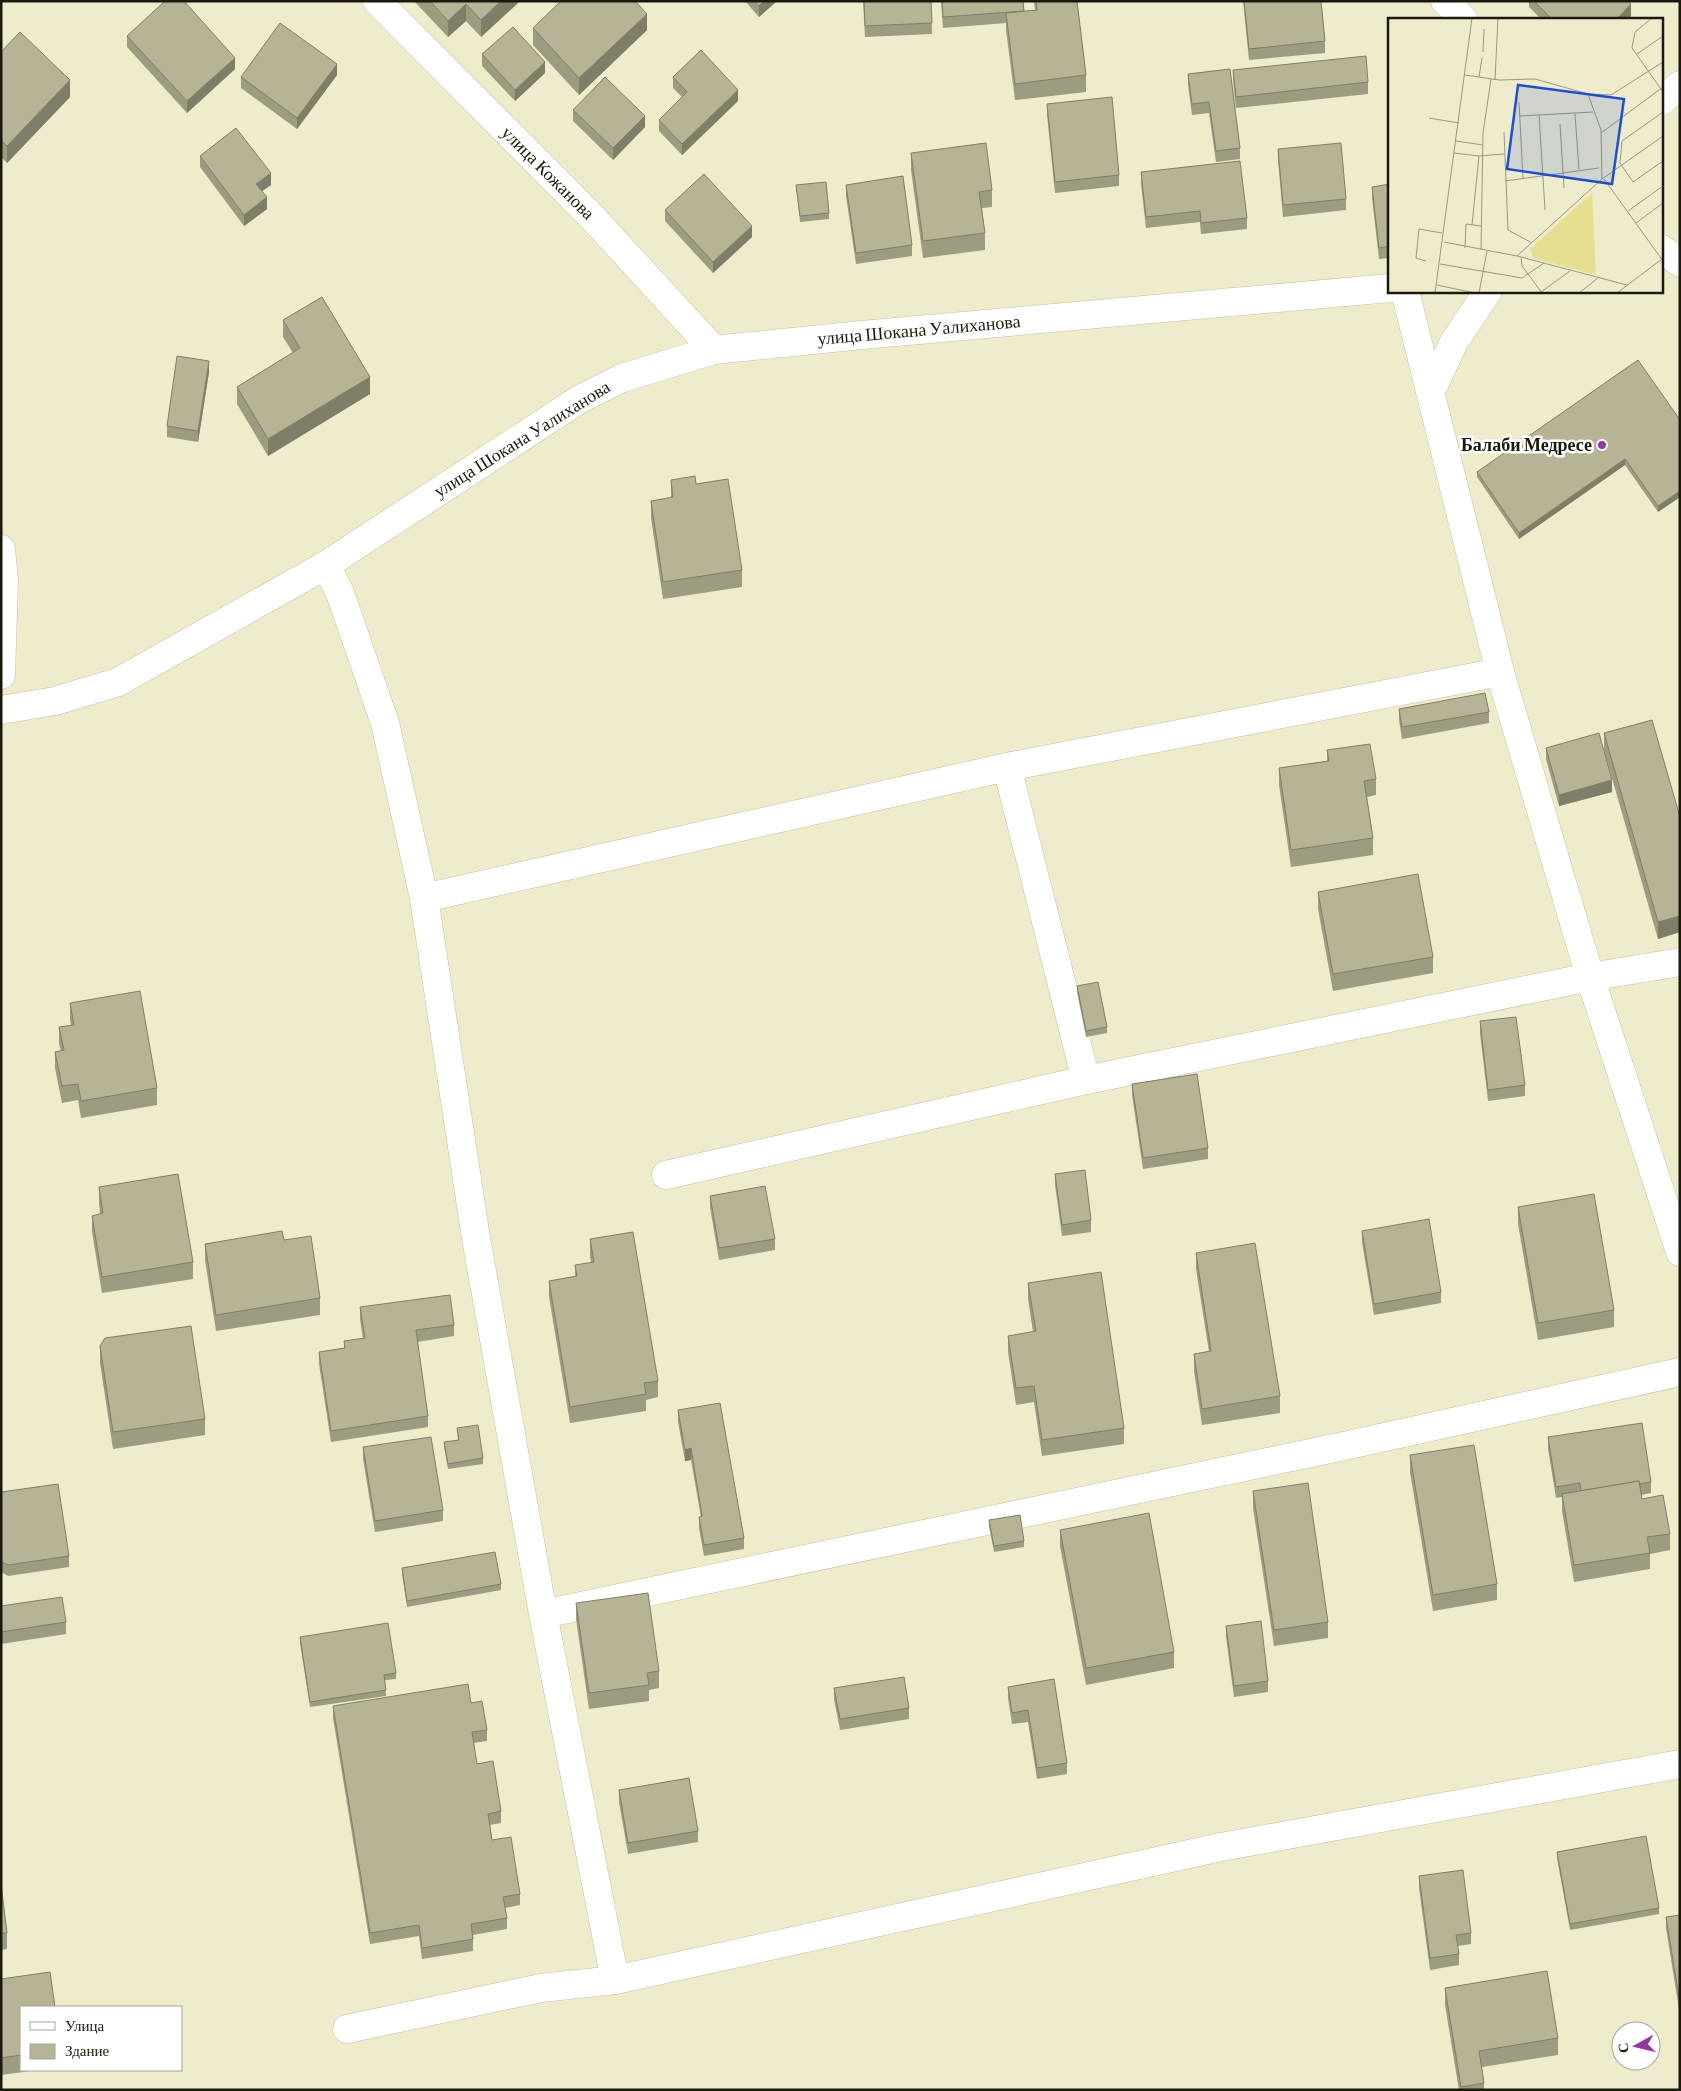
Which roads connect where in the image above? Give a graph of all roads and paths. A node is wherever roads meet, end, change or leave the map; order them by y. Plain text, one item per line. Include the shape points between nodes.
1 (377, 1) edge
2 (1445, 1) edge
3 (1462, 18) edge
4 (1680, 84) edge
5 (1664, 99) edge
6 (1664, 251) edge
7 (1680, 263) edge
8 (1388, 288) edge
9 (1405, 292) edge
10 (1487, 292) edge
11 (714, 350) junction
12 (1431, 391) junction
13 (1, 549) edge
14 (326, 565) junction
15 (1500, 672) junction
16 (1, 675) edge
17 (1, 710) edge
18 (1007, 767) junction
19 (424, 898) junction
20 (1680, 962) edge
21 (1590, 976) junction
22 (1086, 1080) junction
23 (666, 1175) dead end
24 (1680, 1252) edge
25 (1680, 1372) edge
26 (543, 1614) junction
27 (1680, 1764) edge
28 (615, 1980) junction
29 (347, 2029) dead end

1 - 11 street, улица Кожанова via 592,217
2 - 3 street
4 - 5 street
6 - 7 street
8 - 11 street, улица Шокана Уалиханова
9 - 12 street
10 - 12 street via 1454,342
11 - 14 street, улица Шокана Уалиханова via 622,378 580,399
12 - 15 street
13 - 16 street via 4,580
14 - 17 street, улица Шокана Уалиханова via 118,682 56,701
14 - 19 street via 340,593 385,723
15 - 18 street
15 - 21 street
18 - 19 street
18 - 22 street
19 - 26 street via 476,1238
20 - 21 street
21 - 22 street
21 - 24 street
22 - 23 street
25 - 26 street
26 - 28 street
27 - 28 street via 1221,1847
28 - 29 street via 541,1988

